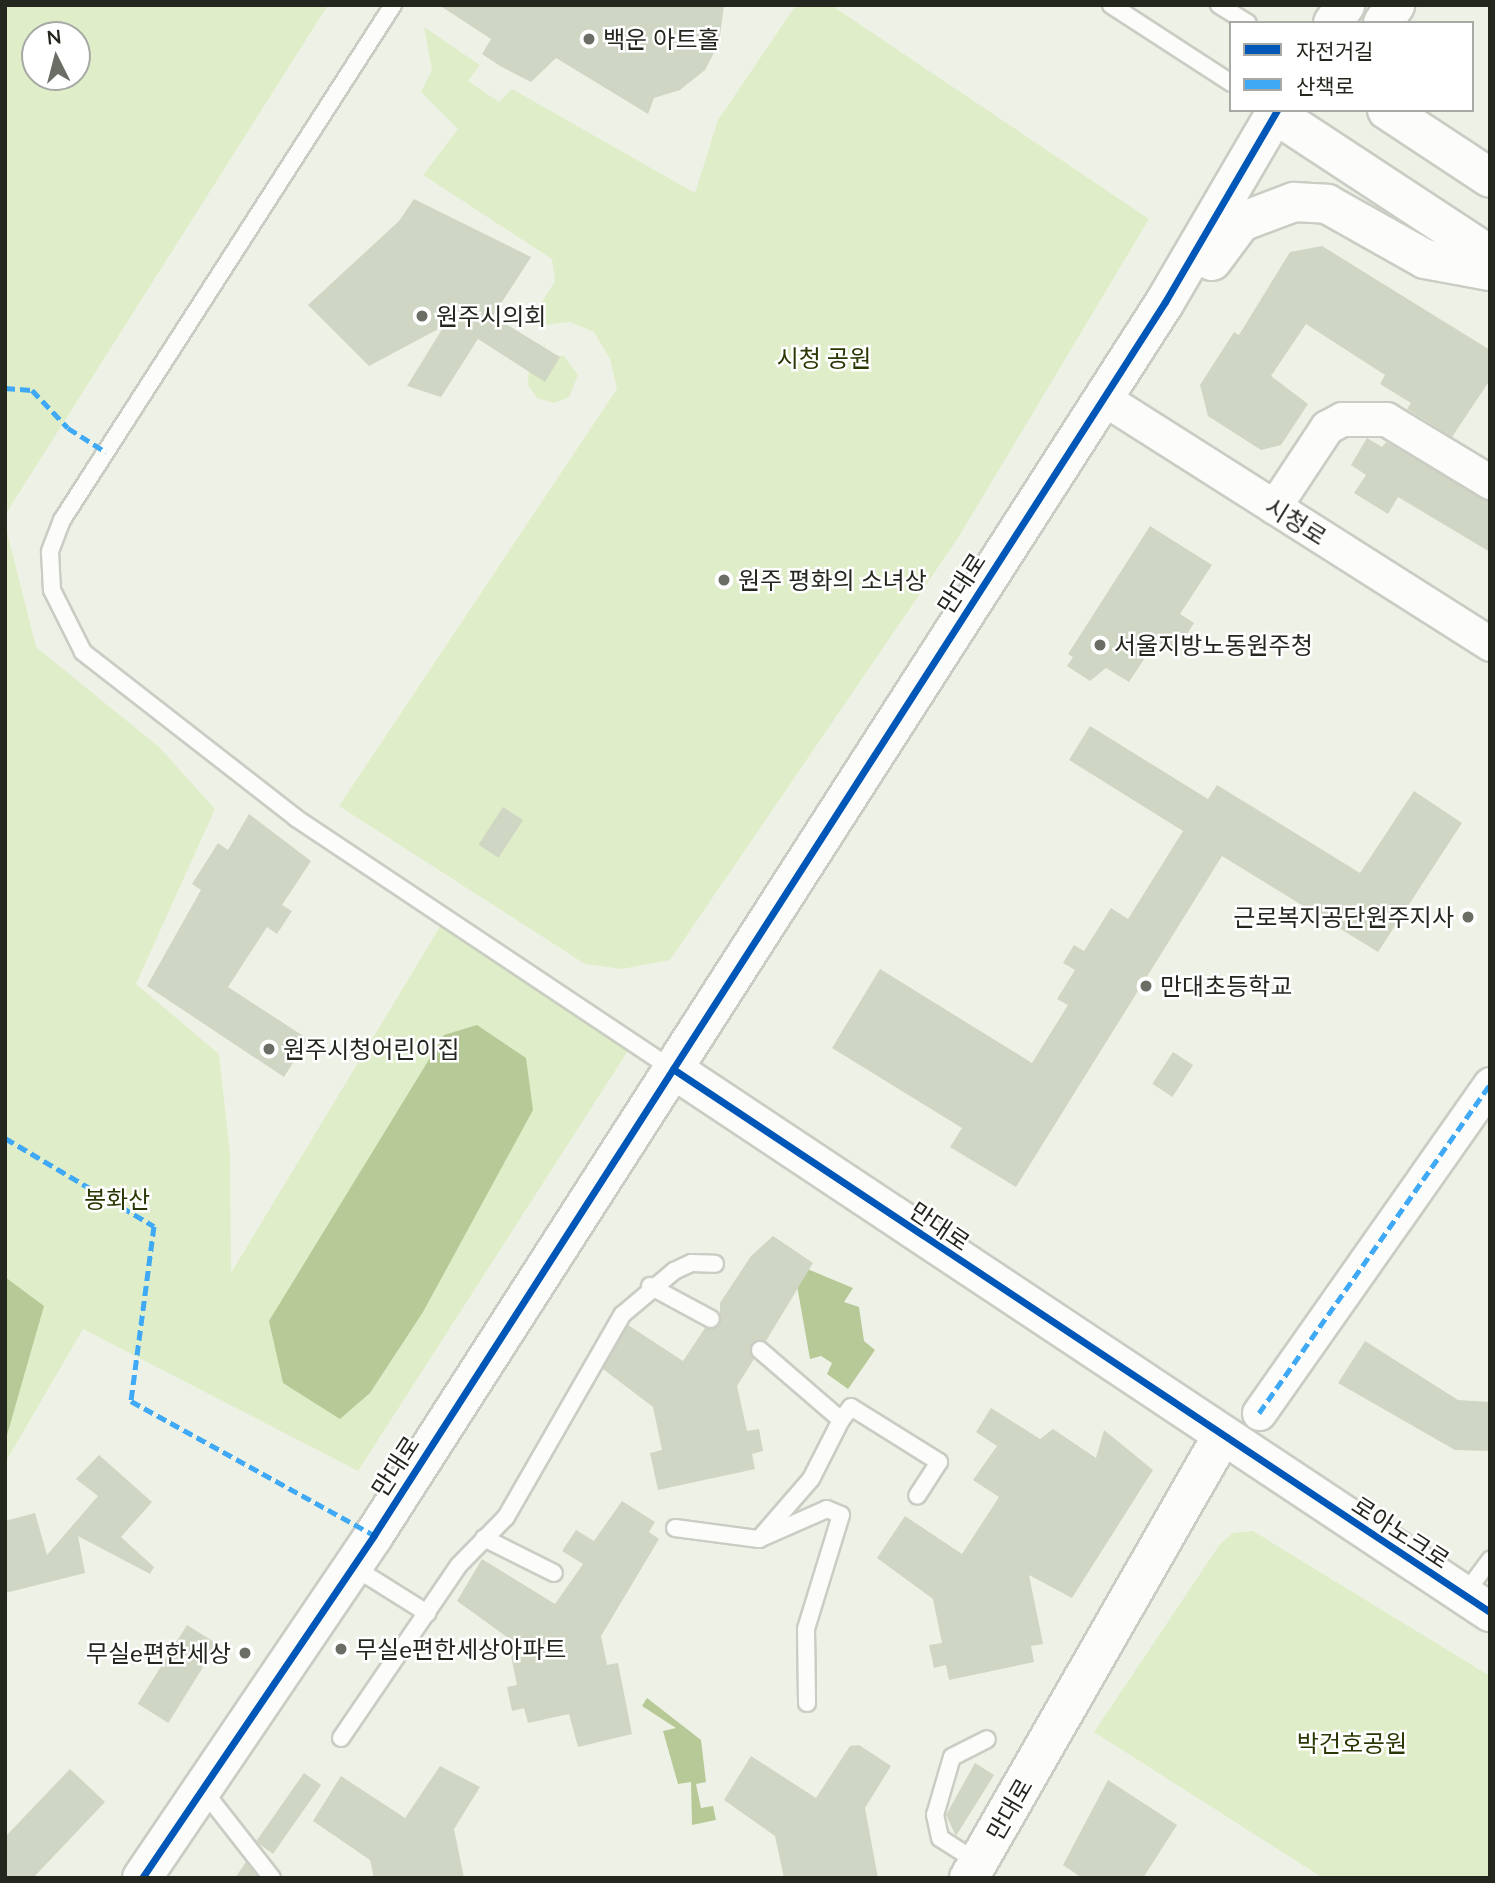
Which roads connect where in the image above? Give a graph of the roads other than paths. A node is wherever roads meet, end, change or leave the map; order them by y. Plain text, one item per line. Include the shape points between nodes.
1 (393, 5) edge
2 (1111, 5) edge
3 (1219, 5) edge
4 (1345, 5) edge
5 (1395, 5) edge
6 (1245, 21) edge
7 (1334, 21) edge
8 (1384, 21) edge
9 (1229, 82) edge
10 (1273, 112) edge
11 (1276, 112) edge
12 (1390, 112) edge
13 (1431, 112) edge
14 (1490, 160) edge
15 (1490, 178) edge
16 (1490, 255) edge
17 (1490, 271) edge
18 (1165, 302) junction
19 (1103, 398) junction
20 (1490, 482) edge
21 (1274, 507) junction
22 (1490, 644) edge
23 (673, 1069) junction
24 (1490, 1084) edge
25 (715, 1264) dead end
26 (650, 1286) junction
27 (711, 1319) dead end
28 (760, 1350) dead end
29 (1259, 1413) dead end
30 (841, 1420) junction
31 (1221, 1438) junction
32 (917, 1496) dead end
33 (675, 1528) dead end
34 (484, 1538) junction
35 (760, 1539) junction
36 (1490, 1560) edge
37 (352, 1566) junction
38 (554, 1573) dead end
39 (1477, 1604) edge
40 (427, 1614) junction
41 (807, 1703) dead end
42 (341, 1738) dead end
43 (987, 1739) dead end
44 (197, 1797) junction
45 (974, 1870) edge
46 (142, 1878) edge
47 (272, 1878) edge

1 - 23 lane via 62,520 50,552 51,590 83,652 296,818
2 - 9 lane
3 - 6 lane
4 - 7 street
5 - 8 street
10 - 18 street, 만대로
11 - 16 street
12 - 15 street
13 - 14 street
17 - 18 street via 1425,259 1327,204 1294,202 1241,222 1213,259
18 - 19 street, 만대로
19 - 21 street, 시청로
19 - 23 street, 만대로
20 - 21 street via 1386,419 1342,419 1327,427
21 - 22 street, 시청로
23 - 31 street, 만대로
23 - 37 street, 만대로
24 - 29 street
25 - 26 lane via 691,1263
26 - 27 lane
26 - 34 lane via 622,1315 506,1517
28 - 30 lane
30 - 32 lane via 850,1407 939,1462
30 - 35 lane via 810,1479
31 - 39 street, 로아노크로
31 - 45 street, 만대로
33 - 35 lane
34 - 38 lane
34 - 40 lane
35 - 41 lane via 827,1510 841,1515 806,1629
36 - 39 lane
37 - 40 lane
37 - 44 street, 만대로
40 - 42 lane
43 - 45 lane via 952,1756 935,1815 940,1838
44 - 46 street, 만대로
44 - 47 lane via 214,1804

